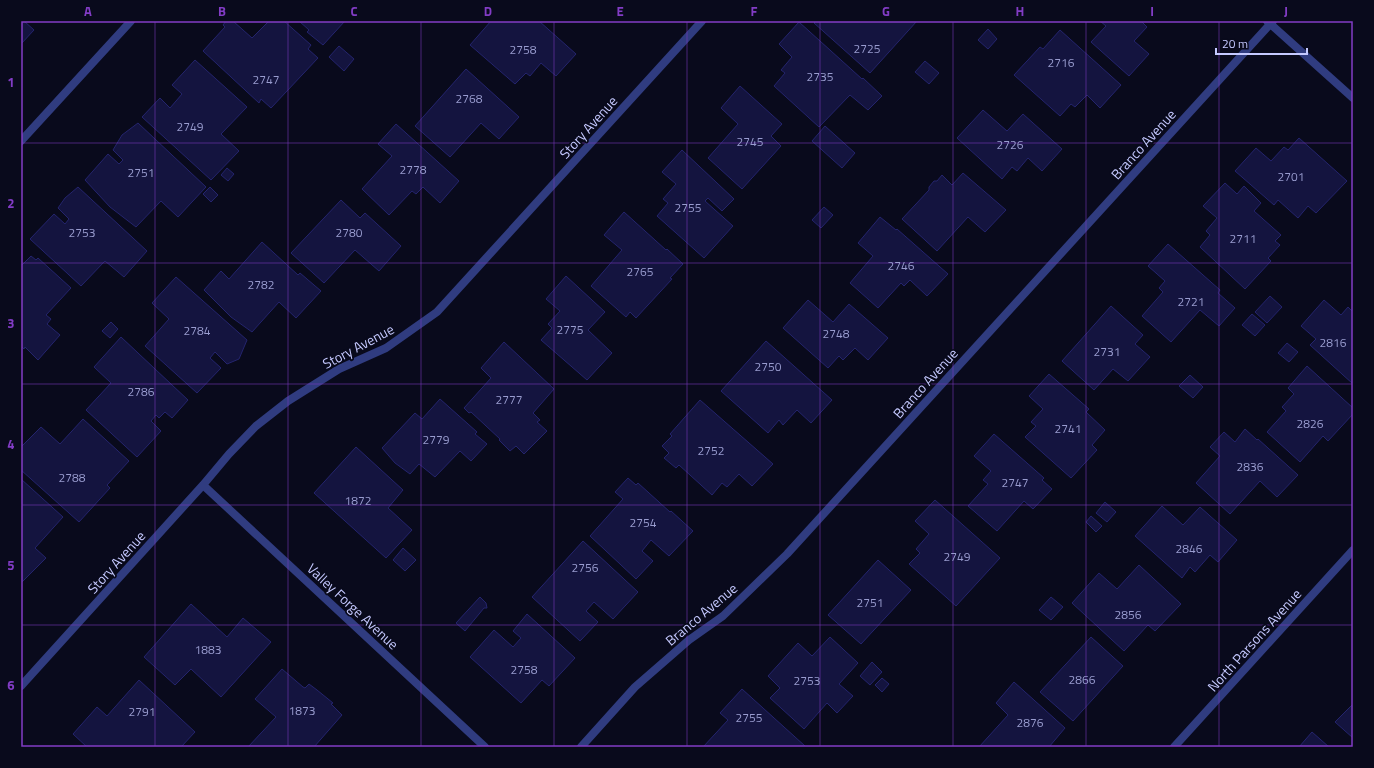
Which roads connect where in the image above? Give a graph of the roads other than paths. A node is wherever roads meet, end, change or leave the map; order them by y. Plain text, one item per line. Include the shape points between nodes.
1 (132, 21) edge
2 (702, 21) edge
3 (1270, 22) edge
4 (1353, 98) edge
5 (21, 141) edge
6 (203, 485) junction
7 (1353, 550) edge
8 (21, 686) edge
9 (486, 747) edge
10 (581, 747) edge
11 (1174, 747) edge

1 - 5 street
2 - 6 street, Story Avenue via 438,312 386,348 339,370 288,401 256,426
3 - 4 street
3 - 10 street, Branco Avenue via 787,554 723,616 689,640 635,687
6 - 8 street, Story Avenue
6 - 9 street, Valley Forge Avenue
7 - 11 street, North Parsons Avenue

